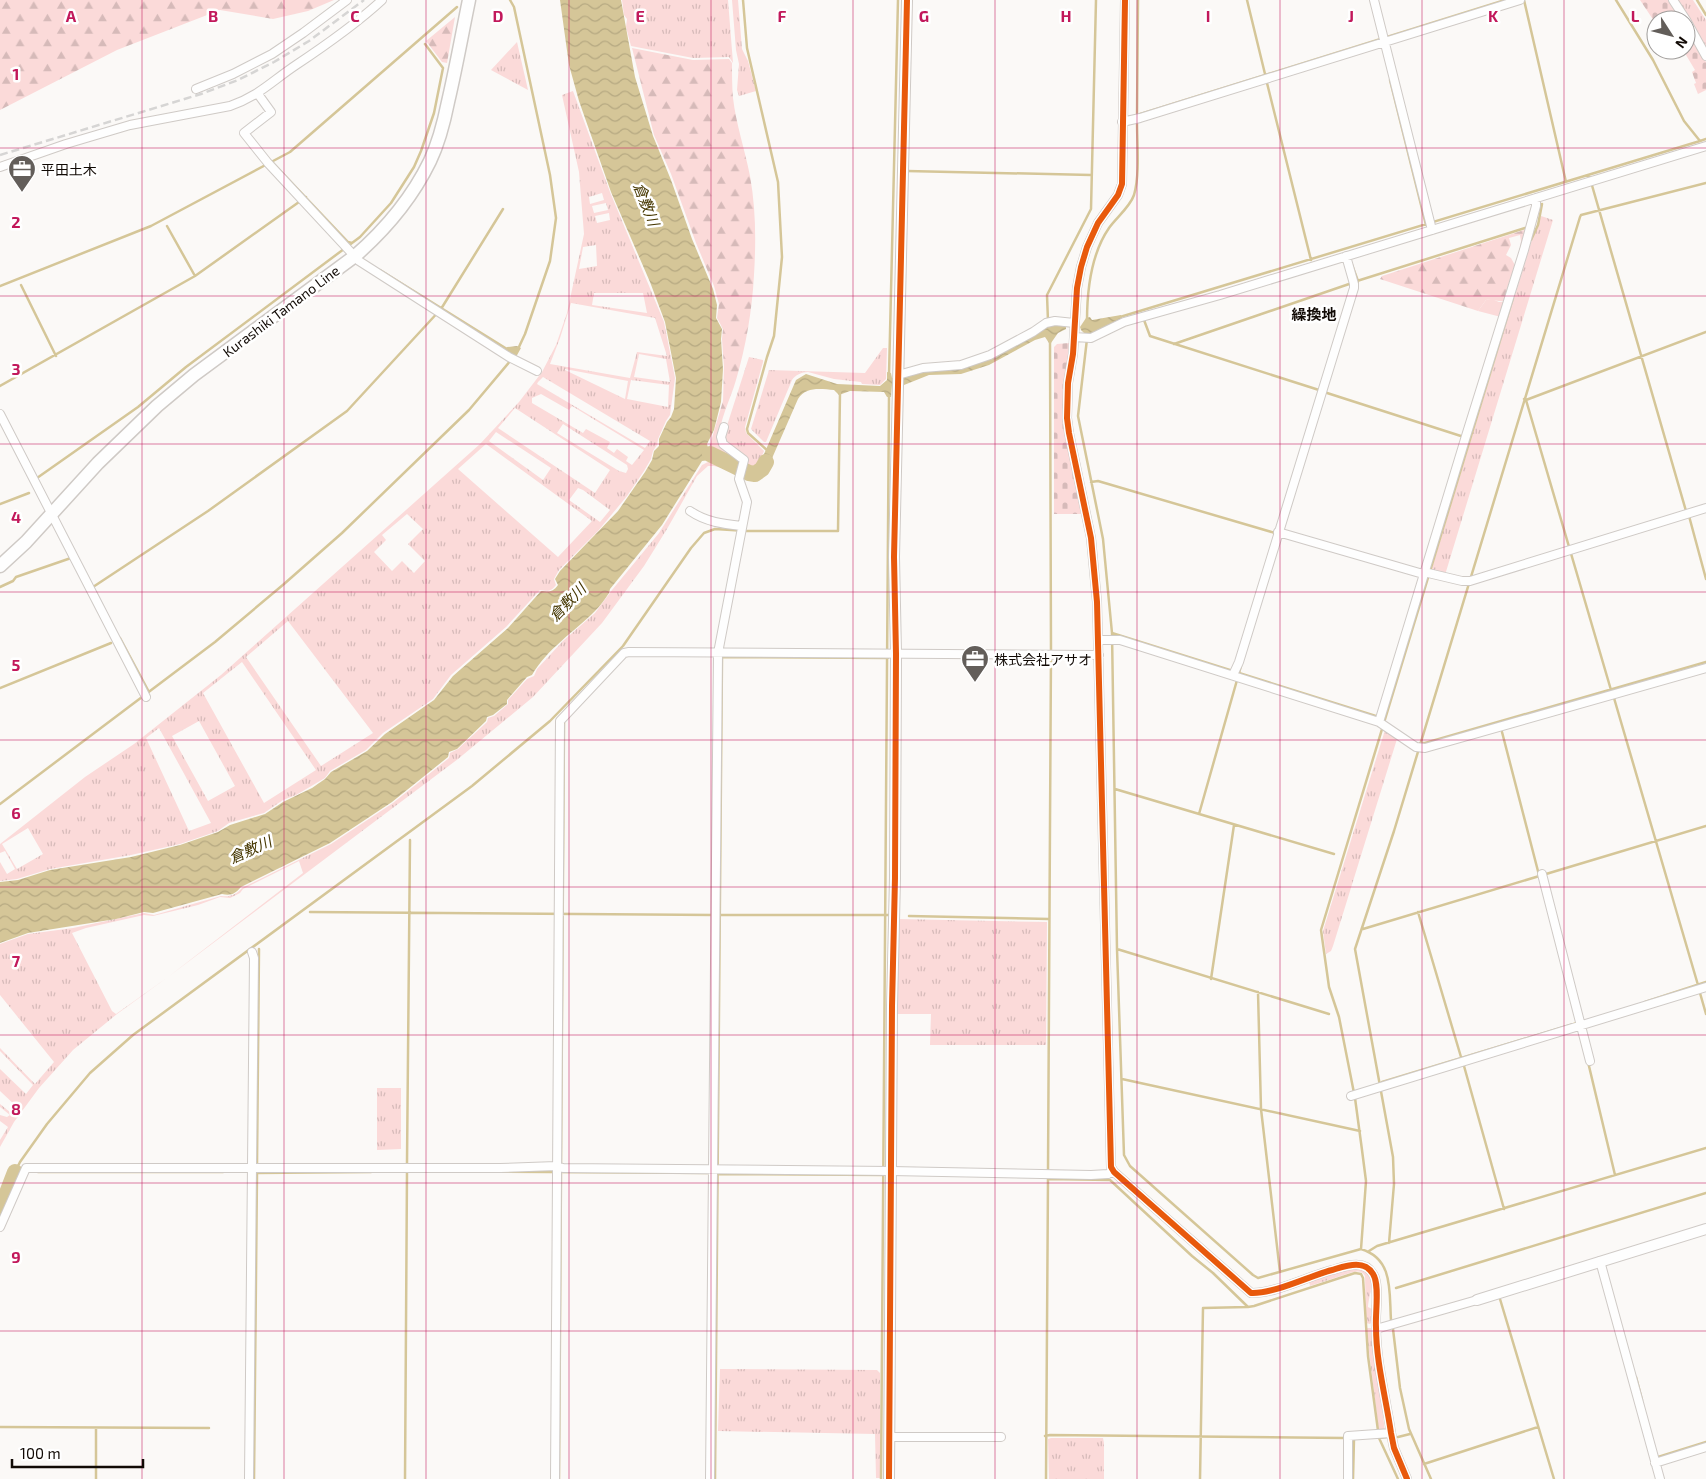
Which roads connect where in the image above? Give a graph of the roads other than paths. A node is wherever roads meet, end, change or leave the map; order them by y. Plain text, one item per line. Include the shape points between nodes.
1 (346, 0) edge
2 (382, 0) edge
3 (469, 0) edge
4 (906, 0) edge
5 (1125, 0) edge
6 (1374, 0) edge
7 (1520, 0) edge
8 (1696, 38) edge
9 (1383, 41) junction
10 (1706, 56) edge
11 (196, 89) dead end
12 (258, 94) junction
13 (1122, 122) junction
14 (1706, 146) edge
15 (0, 167) edge
16 (1536, 198) junction
17 (1430, 225) junction
18 (350, 250) junction
19 (1348, 255) junction
20 (1074, 323) junction
21 (1074, 337) junction
22 (537, 371) dead end
23 (898, 380) junction
24 (0, 414) edge
25 (724, 427) dead end
26 (1706, 508) edge
27 (690, 511) dead end
28 (52, 514) junction
29 (741, 529) junction
30 (1279, 533) junction
31 (0, 566) edge
32 (1426, 573) junction
33 (1098, 640) junction
34 (718, 654) junction
35 (891, 654) junction
36 (1099, 655) junction
37 (1706, 668) edge
38 (1236, 674) junction
39 (145, 694) dead end
40 (1382, 721) junction
41 (1542, 875) dead end
42 (252, 952) dead end
43 (1706, 987) edge
44 (1581, 1026) junction
45 (1590, 1061) dead end
46 (1353, 1096) dead end
47 (253, 1168) junction
48 (716, 1169) junction
49 (1113, 1170) junction
50 (556, 1171) junction
51 (886, 1171) junction
52 (0, 1227) edge
53 (1706, 1229) edge
54 (1600, 1261) junction
55 (1477, 1300) joint
56 (1376, 1329) junction
57 (1391, 1433) junction
58 (889, 1437) junction
59 (1001, 1437) dead end
60 (1706, 1447) edge
61 (1657, 1462) junction
62 (249, 1479) edge
63 (555, 1479) edge
64 (710, 1479) edge
65 (889, 1479) edge
66 (1348, 1479) edge
67 (1408, 1479) edge
68 (1660, 1479) edge

1 - 11 street via 272,54
2 - 12 street via 337,38
3 - 18 main road, Kurashiki Tamano Line via 442,129 431,159 394,218 374,240
4 - 23 street
5 - 13 street
6 - 9 street
7 - 9 street
8 - 10 street
9 - 13 street
9 - 17 street
12 - 15 street via 230,106 130,125
12 - 18 street via 271,112 244,133
13 - 20 street via 1121,189 1098,223 1088,247 1077,288
14 - 16 street
16 - 17 street
16 - 32 street via 1530,230
17 - 19 street
18 - 22 street via 359,261
18 - 28 main road, Kurashiki Tamano Line via 187,381 98,463
19 - 21 street via 1124,322 1087,338
19 - 30 street via 1354,282
20 - 21 street
20 - 23 street via 1048,323 985,357 956,366 923,368
21 - 33 street via 1067,418 1091,538 1096,574
23 - 35 street
24 - 28 street
25 - 29 street via 723,444 744,460 739,479 747,502
26 - 32 street via 1469,582
27 - 29 street via 718,524
28 - 31 main road, Kurashiki Tamano Line
28 - 39 street
29 - 34 street
30 - 32 street
30 - 38 street
32 - 40 street
33 - 36 street
33 - 38 street via 1112,639
34 - 35 street
34 - 48 street
34 - 50 street via 624,653 560,721
35 - 36 street
35 - 51 street
36 - 49 street via 1110,1162
37 - 40 street via 1451,741 1418,747
38 - 40 street
41 - 44 street
42 - 47 street
43 - 44 street
44 - 45 street
44 - 46 street
47 - 50 street via 510,1168
47 - 52 street via 26,1168
47 - 62 street
48 - 50 street via 563,1168
48 - 51 street
48 - 64 street
49 - 51 street via 1108,1174 1091,1175
49 - 56 street via 1251,1294 1353,1264 1366,1267 1376,1281
50 - 63 street
51 - 58 street
53 - 54 street
54 - 55 street
54 - 61 street
55 - 56 street
56 - 57 street
57 - 66 street via 1348,1436
57 - 67 street
58 - 59 street
58 - 65 street
60 - 61 street
61 - 68 street

